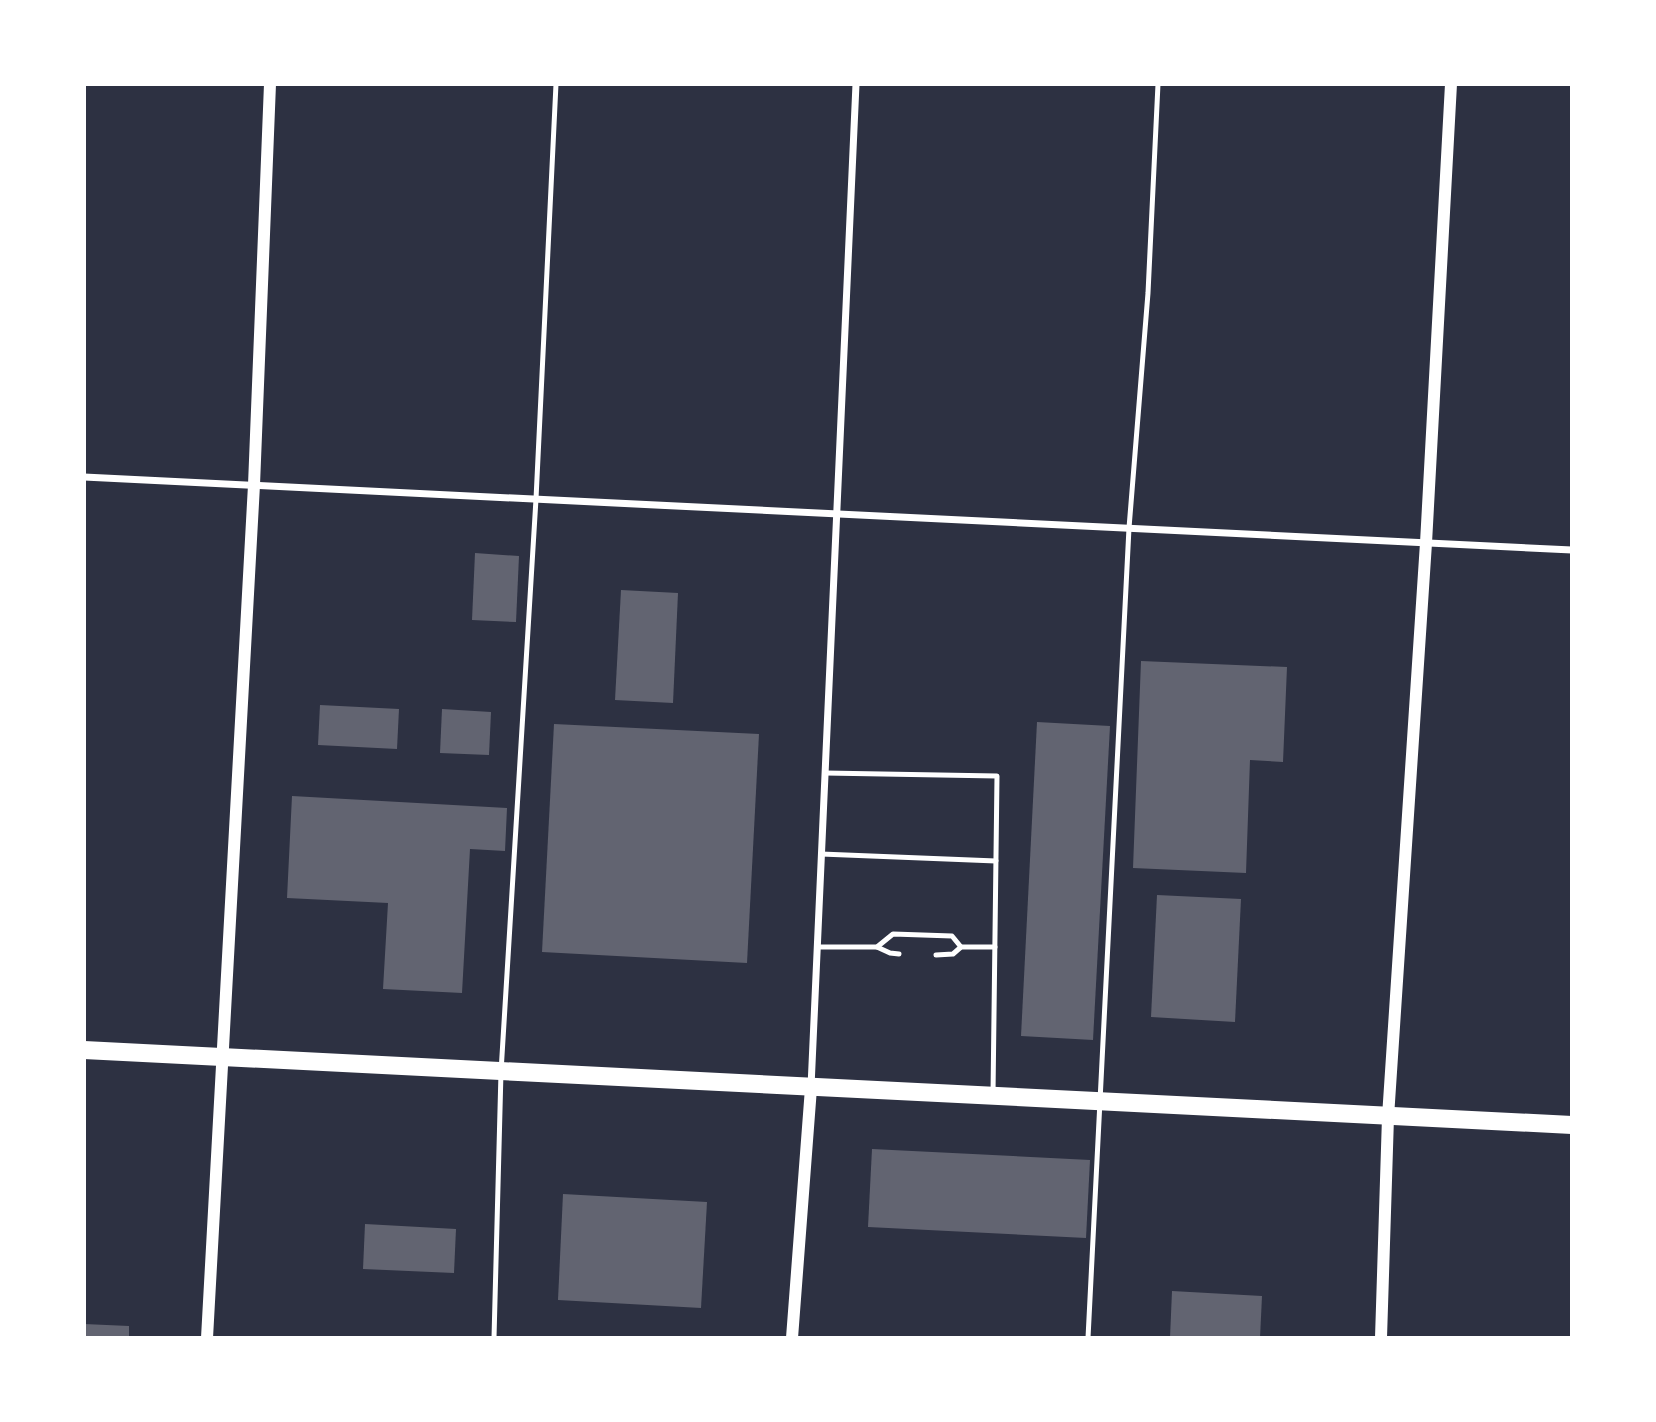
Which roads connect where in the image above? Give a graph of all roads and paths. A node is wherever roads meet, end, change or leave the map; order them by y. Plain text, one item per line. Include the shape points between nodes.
1 (270, 84) edge
2 (556, 84) edge
3 (856, 84) edge
4 (1158, 84) edge
5 (1451, 84) edge
6 (84, 477) edge
7 (254, 485) junction
8 (536, 499) junction
9 (836, 514) junction
10 (1129, 528) junction
11 (1426, 542) junction
12 (1572, 550) edge
13 (824, 773) junction
14 (821, 854) junction
15 (996, 861) junction
16 (817, 947) junction
17 (877, 947) junction
18 (961, 947) junction
19 (995, 947) junction
20 (899, 954) dead end
21 (936, 955) dead end
22 (84, 1050) edge
23 (224, 1057) junction
24 (501, 1072) junction
25 (811, 1088) junction
26 (993, 1097) junction
27 (1099, 1102) junction
28 (1388, 1118) junction
29 (1572, 1125) edge
30 (207, 1338) edge
31 (494, 1338) edge
32 (792, 1338) edge
33 (1088, 1338) edge
34 (1381, 1338) edge

1 - 7 street
2 - 8 lane
3 - 9 street
4 - 10 lane via 1148,293
5 - 11 street
6 - 7 street
7 - 8 street
7 - 23 street
8 - 9 street
8 - 24 lane
9 - 10 street
9 - 13 street
10 - 11 street
10 - 27 lane
11 - 12 street
11 - 28 street
13 - 14 street
13 - 15 lane via 998,776
14 - 15 lane
14 - 16 street
15 - 19 lane
16 - 17 lane
16 - 25 street
17 - 18 lane via 893,934 953,936
17 - 20 lane
18 - 19 lane
18 - 21 lane via 953,954
19 - 26 lane
22 - 23 main road
23 - 24 main road
23 - 30 street
24 - 25 main road
24 - 31 lane
25 - 26 main road
25 - 32 street
26 - 27 main road
27 - 28 main road
27 - 33 lane
28 - 29 main road
28 - 34 street

